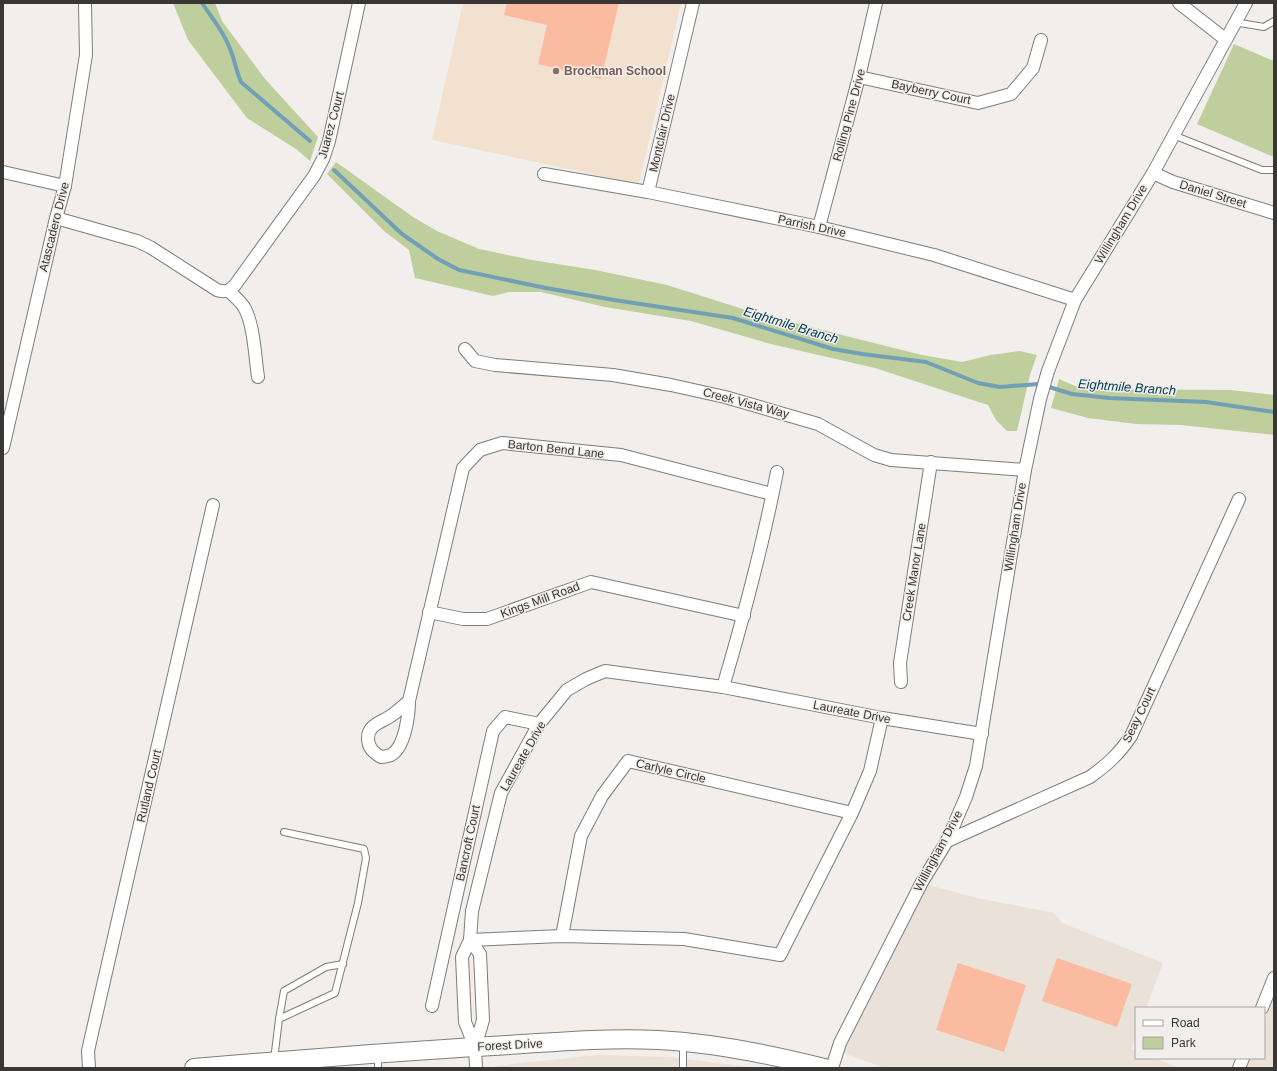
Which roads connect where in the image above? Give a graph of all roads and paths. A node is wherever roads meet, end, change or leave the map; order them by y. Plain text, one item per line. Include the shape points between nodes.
1 (85, 3) edge
2 (359, 3) edge
3 (693, 3) edge
4 (876, 3) edge
5 (1179, 3) edge
6 (1246, 3) edge
7 (1274, 21) edge
8 (1234, 22) junction
9 (1225, 39) junction
10 (1041, 40) dead end
11 (859, 77) junction
12 (1173, 135) junction
13 (1274, 170) edge
14 (3, 172) edge
15 (1153, 173) junction
16 (544, 174) dead end
17 (65, 186) junction
18 (648, 192) junction
19 (1274, 213) edge
20 (56, 218) junction
21 (819, 227) junction
22 (229, 291) junction
23 (1075, 300) junction
24 (465, 348) dead end
25 (258, 377) dead end
26 (3, 448) edge
27 (931, 462) junction
28 (1025, 470) junction
29 (777, 472) dead end
30 (772, 494) junction
31 (1239, 499) dead end
32 (213, 505) dead end
33 (429, 612) junction
34 (744, 616) junction
35 (902, 682) dead end
36 (723, 687) junction
37 (409, 701) junction
38 (882, 718) junction
39 (539, 724) junction
40 (982, 734) junction
41 (852, 813) junction
42 (284, 832) dead end
43 (947, 841) junction
44 (562, 936) junction
45 (470, 940) junction
46 (343, 964) junction
47 (1274, 978) edge
48 (432, 1006) dead end
49 (1262, 1007) edge
50 (279, 1019) junction
51 (684, 1042) junction
52 (474, 1047) junction
53 (378, 1060) edge
54 (786, 1063) edge
55 (274, 1064) edge
56 (89, 1068) edge
57 (194, 1068) edge
58 (476, 1068) edge
59 (683, 1068) edge
60 (824, 1068) edge
61 (832, 1068) edge

1 - 17 street, Atascadero Drive via 86,56
2 - 22 street, Juarez Court via 330,141 323,159 314,176
3 - 18 street, Montclair Drive
4 - 11 street, Rolling Pine Drive
5 - 9 street
6 - 8 street, Willingham Drive
7 - 8 lane via 1264,27
8 - 9 street, Willingham Drive
9 - 12 street, Willingham Drive
10 - 11 street, Bayberry Court via 1033,68 1011,94 978,102
11 - 21 street, Rolling Pine Drive
12 - 13 lane via 1262,170
12 - 15 street, Willingham Drive
14 - 17 street
15 - 19 street, Daniel Street via 1173,182
15 - 23 street, Willingham Drive
16 - 18 street, Parrish Drive
17 - 20 street, Atascadero Drive
18 - 21 street, Parrish Drive
20 - 22 street via 137,241 217,290
20 - 26 street, Atascadero Drive
21 - 23 street, Parrish Drive via 934,256
22 - 25 street via 243,305 250,322
23 - 28 street, Willingham Drive via 1048,371
24 - 27 street, Creek Vista Way via 475,361 614,375 725,397 818,424 874,455 891,460
27 - 28 street, Creek Vista Way
27 - 35 street, Creek Manor Lane via 900,663
28 - 40 street, Willingham Drive
29 - 30 street
30 - 33 street, Barton Bend Lane via 621,455 502,443 480,450 463,468
30 - 34 street
31 - 43 street, Seay Court via 1131,736 1120,752 1090,777
32 - 56 street, Rutland Court via 88,1051
33 - 34 street, Kings Mill Road via 463,619 488,619 591,582
33 - 37 street, Barton Bend Lane
34 - 36 street
36 - 38 street, Laureate Drive
36 - 39 street, Laureate Drive via 605,671 567,690
37 - 37 street, Barton Bend Lane via 370,729 368,745 381,757 391,755 399,746 409,714
38 - 40 street, Laureate Drive
38 - 41 street via 870,771
39 - 45 street, Laureate Drive via 501,792 472,911
39 - 48 street, Bancroft Court via 505,717 493,731
40 - 43 street, Willingham Drive via 976,766 966,797
41 - 44 street via 780,954 684,939
41 - 44 street, Carlyle Circle via 628,761 602,796 581,836
42 - 46 lane via 364,850 366,858 358,903
43 - 61 street, Willingham Drive via 922,882 840,1043
44 - 45 street
45 - 52 street, Laureate Drive via 462,957 465,1022
45 - 52 street via 480,954 483,1020
46 - 50 lane via 335,994
46 - 50 lane via 326,967 284,991
47 - 49 street
50 - 55 lane
51 - 52 main road, Forest Drive via 608,1040
51 - 54 main road, Forest Drive via 735,1049
51 - 59 lane
52 - 53 main road, Forest Drive
52 - 58 street
53 - 55 main road, Forest Drive
54 - 60 main road, Forest Drive
55 - 57 main road, Forest Drive

